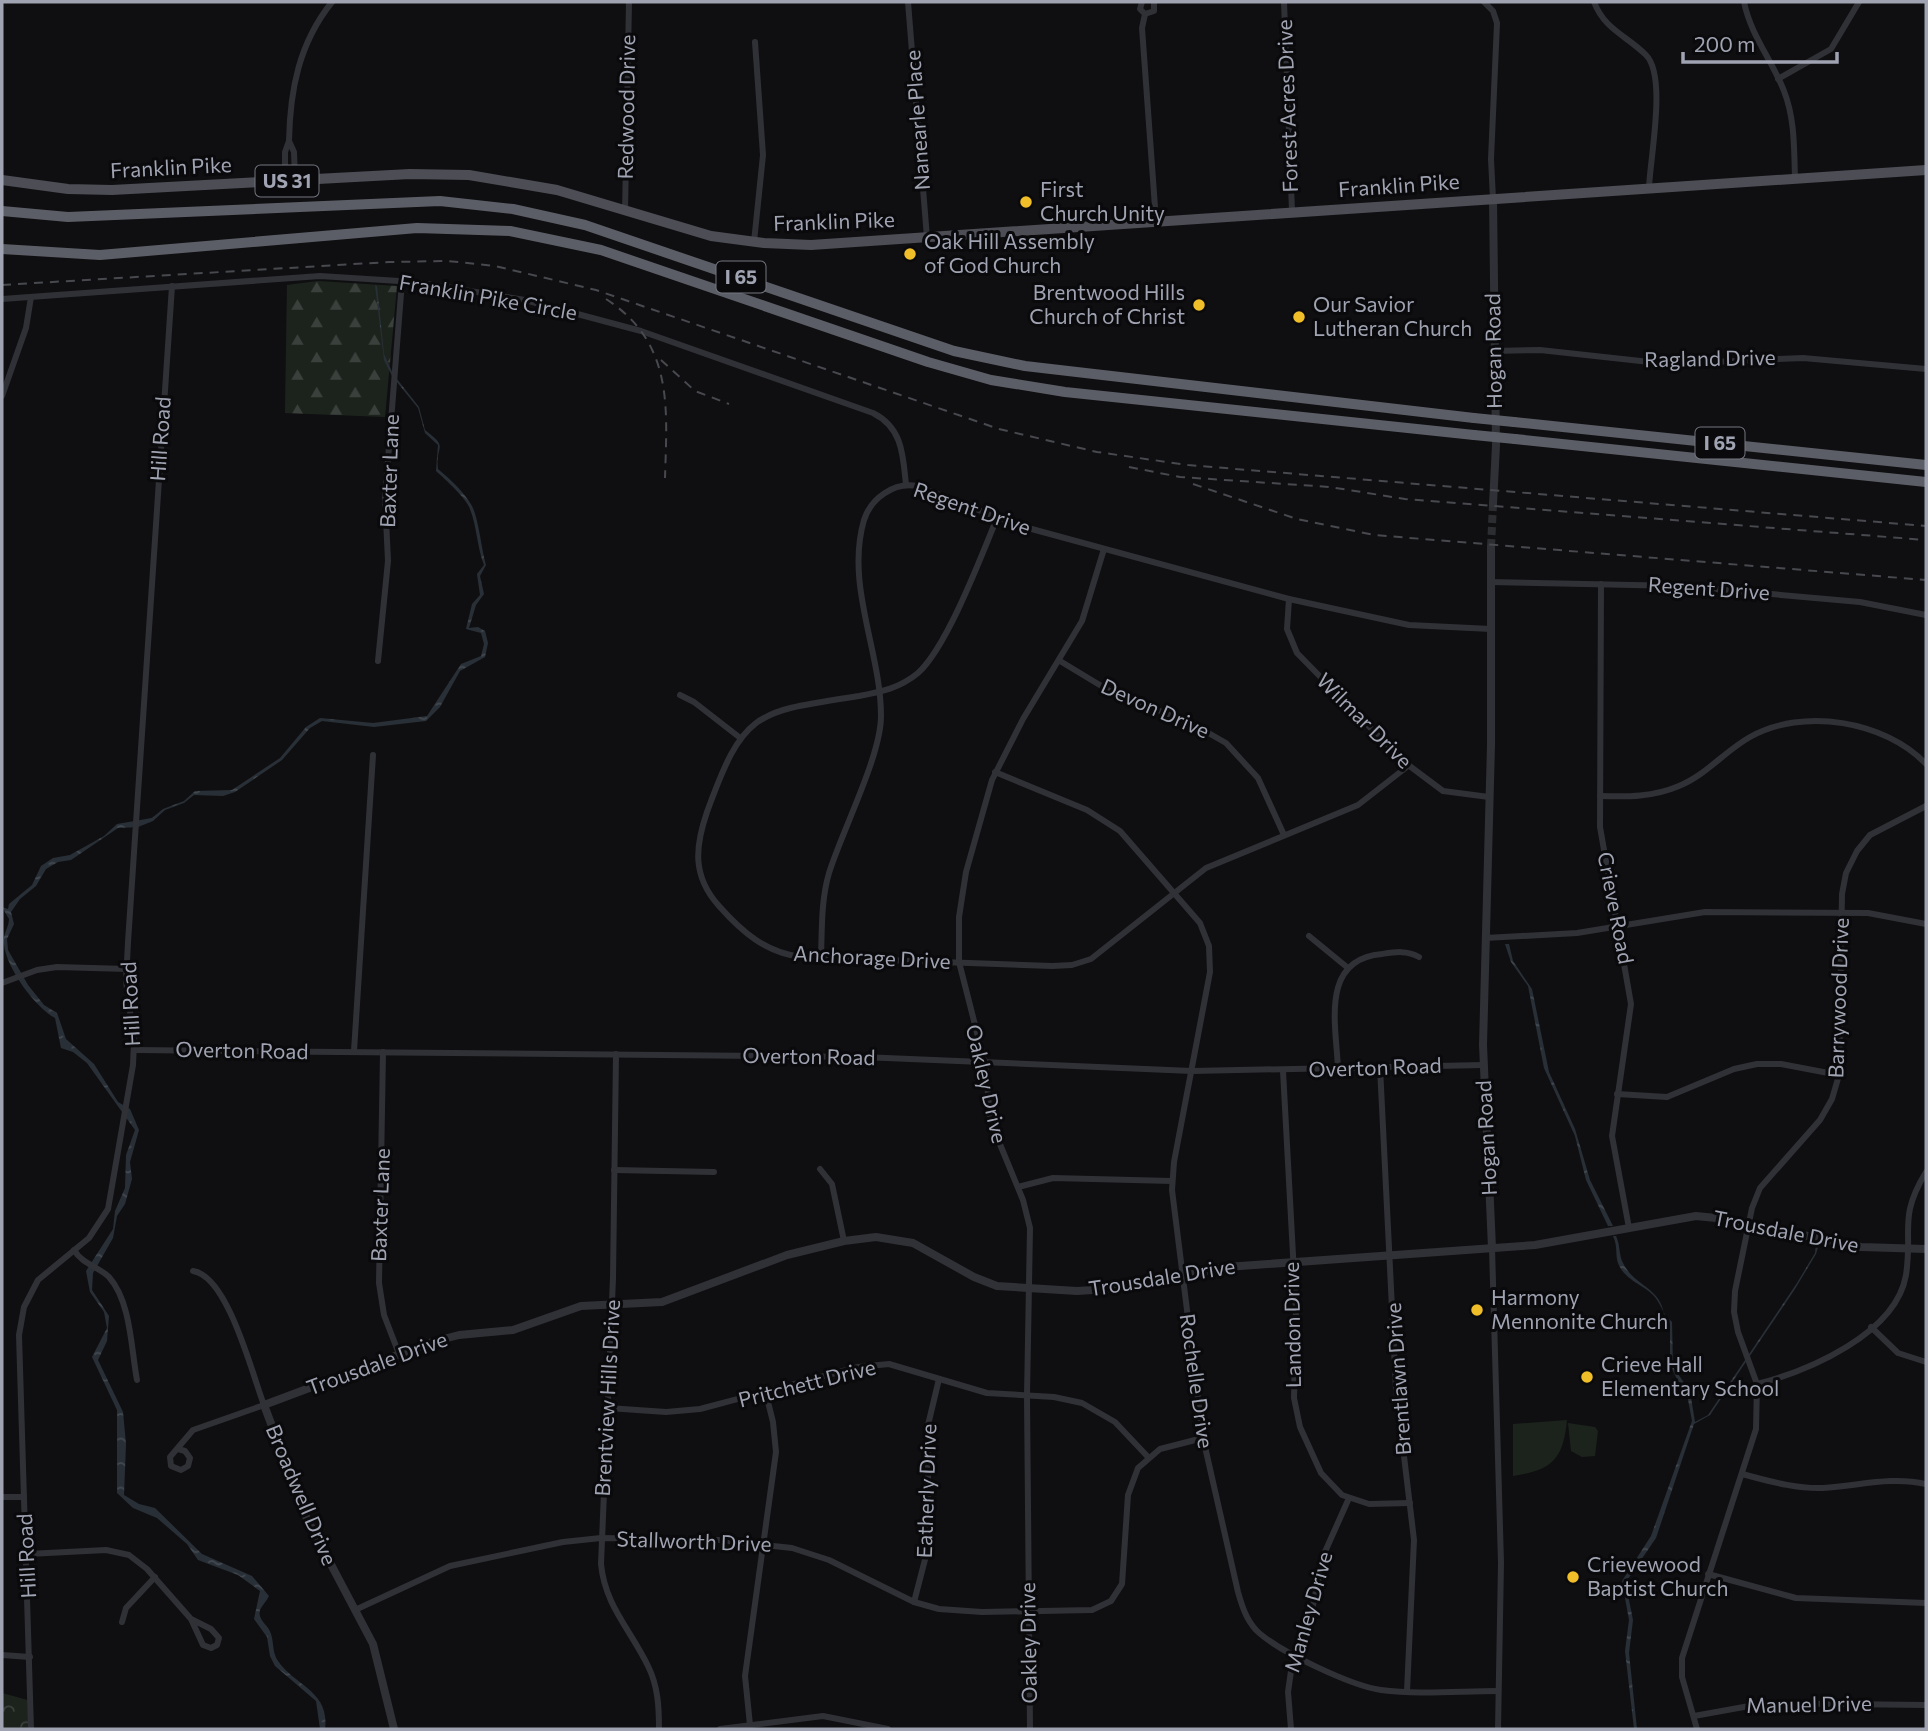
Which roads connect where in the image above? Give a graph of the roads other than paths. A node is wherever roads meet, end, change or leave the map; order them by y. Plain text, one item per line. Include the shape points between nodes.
1 (332, 2) edge
2 (629, 2) edge
3 (908, 2) edge
4 (1142, 2) edge
5 (1154, 2) edge
6 (1284, 2) edge
7 (1484, 2) edge
8 (1594, 2) edge
9 (1744, 2) edge
10 (1859, 2) edge
11 (1145, 14) junction
12 (755, 42) dead end
13 (1778, 79) junction
14 (1926, 170) edge
15 (1795, 178) junction
16 (2, 180) edge
17 (290, 181) junction
18 (1649, 188) junction
19 (1493, 199) junction
20 (2, 211) edge
21 (1292, 211) junction
22 (625, 212) junction
23 (1156, 221) junction
24 (927, 238) junction
25 (754, 242) junction
26 (2, 248) edge
27 (402, 281) junction
28 (172, 286) junction
29 (31, 297) junction
30 (2, 299) edge
31 (1493, 351) junction
32 (1926, 369) edge
33 (2, 396) edge
34 (1926, 465) edge
35 (1926, 482) edge
36 (906, 485) junction
37 (1493, 504) tunnel mouth
38 (997, 518) junction
39 (1491, 547) tunnel mouth
40 (1104, 549) junction
41 (1490, 582) junction
42 (1601, 584) junction
43 (1289, 599) junction
44 (1926, 615) edge
45 (1491, 629) junction
46 (378, 661) dead end
47 (1060, 661) junction
48 (878, 693) junction
49 (680, 695) dead end
50 (739, 737) junction
51 (373, 755) dead end
52 (1926, 764) edge
53 (1408, 766) junction
54 (995, 772) junction
55 (1600, 796) junction
56 (1489, 797) junction
57 (1926, 806) edge
58 (1284, 835) junction
59 (1173, 891) junction
60 (1842, 913) junction
61 (1926, 924) edge
62 (1618, 926) junction
63 (1309, 936) dead end
64 (1486, 938) junction
65 (821, 957) junction
66 (1419, 957) dead end
67 (959, 962) junction
68 (1348, 968) junction
69 (127, 969) junction
70 (2, 983) edge
71 (134, 1050) junction
72 (354, 1051) junction
73 (383, 1052) junction
74 (616, 1054) junction
75 (984, 1061) junction
76 (1483, 1065) junction
77 (1380, 1067) junction
78 (1338, 1069) junction
79 (1192, 1071) junction
80 (1283, 1071) junction
81 (1839, 1075) junction
82 (1617, 1094) junction
83 (820, 1169) dead end
84 (614, 1170) junction
85 (715, 1172) dead end
86 (1926, 1172) edge
87 (1172, 1181) junction
88 (1018, 1188) junction
89 (1748, 1223) junction
90 (1629, 1228) junction
91 (844, 1241) junction
92 (1492, 1248) junction
93 (1926, 1249) edge
94 (74, 1250) junction
95 (1906, 1250) junction
96 (1389, 1255) junction
97 (1293, 1263) junction
98 (193, 1272) dead end
99 (1182, 1276) junction
100 (1030, 1289) junction
101 (612, 1304) junction
102 (1871, 1327) junction
103 (399, 1354) junction
104 (1926, 1362) edge
105 (939, 1379) junction
106 (137, 1380) dead end
107 (1757, 1384) junction
108 (766, 1394) junction
109 (1027, 1396) junction
110 (264, 1405) junction
111 (608, 1408) junction
112 (1203, 1438) junction
113 (178, 1449) dead end
114 (1148, 1457) junction
115 (1742, 1474) junction
116 (1926, 1483) edge
117 (2, 1497) edge
118 (23, 1497) junction
119 (1349, 1498) junction
120 (1410, 1503) junction
121 (601, 1538) junction
122 (763, 1543) junction
123 (27, 1553) junction
124 (1708, 1574) junction
125 (155, 1577) junction
126 (914, 1602) junction
127 (1926, 1604) edge
128 (355, 1610) junction
129 (1029, 1611) junction
130 (191, 1619) junction
131 (122, 1622) dead end
132 (2, 1655) edge
133 (1296, 1655) junction
134 (30, 1657) junction
135 (1407, 1691) junction
136 (1498, 1691) junction
137 (1926, 1705) edge
138 (1694, 1716) junction
139 (750, 1725) junction
140 (32, 1729) edge
141 (394, 1729) edge
142 (659, 1729) edge
143 (720, 1729) edge
144 (888, 1729) edge
145 (1030, 1729) edge
146 (1291, 1729) edge
147 (1498, 1729) edge
148 (1698, 1729) edge

1 - 17 street via 310,36 294,78 285,152
2 - 22 street, Redwood Drive
3 - 24 street, Nanearle Place
4 - 11 street
5 - 11 street via 1154,12
6 - 21 street, Forest Acres Drive
7 - 19 street via 1497,23
8 - 18 street via 1607,26 1655,67
9 - 13 street via 1752,31
10 - 13 street via 1831,50
11 - 23 street via 1142,28
12 - 25 street via 763,155
13 - 15 street via 1792,122
14 - 15 main road, Franklin Pike / US 31
15 - 18 main road, Franklin Pike / US 31
16 - 17 main road, Franklin Pike / US 31 via 92,190
17 - 22 main road, Franklin Pike / US 31 via 425,173 482,176 557,190
18 - 19 main road, Franklin Pike / US 31
19 - 21 main road, Franklin Pike / US 31
19 - 31 street, Hogan Road
20 - 34 highway, I 65, bridge via 68,218 440,201 513,209 585,225 954,351 1026,366
21 - 23 main road, Franklin Pike / US 31
22 - 25 main road, Franklin Pike / US 31 via 692,232
23 - 24 main road, Franklin Pike / US 31
24 - 25 main road, Franklin Pike / US 31 via 811,245
26 - 35 highway, I 65, bridge via 91,255 407,229 510,231 601,250 895,351 991,380 1046,390
27 - 28 street, Franklin Pike Circle via 320,276
27 - 36 street, Franklin Pike Circle via 498,295 641,331 869,410 897,433
27 - 46 street, Baxter Lane
28 - 29 street, Franklin Pike Circle
28 - 69 street, Hill Road
29 - 30 street, Franklin Pike Circle
29 - 33 street
31 - 32 street, Ragland Drive via 1539,350 1668,363 1803,358
31 - 37 street, Hogan Road
36 - 38 street, Regent Drive via 931,490
36 - 48 street, Regent Drive via 876,500 861,535 862,592
38 - 40 street, Regent Drive
38 - 48 street, Anchorage Drive via 927,663 906,682
39 - 41 street, Hogan Road
40 - 43 street, Regent Drive
40 - 47 street, Oakley Drive via 1087,612
41 - 42 street, Regent Drive
41 - 45 street, Hogan Road
42 - 44 street, Regent Drive via 1825,598
42 - 55 street, Crieve Road
43 - 45 street, Regent Drive via 1409,625
43 - 53 street, Wilmar Drive via 1287,629 1298,655
45 - 56 street, Hogan Road
47 - 54 street, Oakley Drive
47 - 58 street, Devon Drive via 1113,693 1223,740 1255,773
48 - 50 street, Anchorage Drive via 774,712
48 - 65 street, Regent Drive via 878,737 826,883
49 - 50 street
50 - 65 street, Anchorage Drive via 699,836 696,858 702,880 732,920 762,945 785,954
51 - 72 street
52 - 55 street via 1882,733 1830,724 1790,724 1751,737 1671,790 1642,796
53 - 56 street, Wilmar Drive via 1446,793
53 - 58 street, Anchorage Drive via 1364,802
54 - 59 street, Rochelle Drive via 1111,824
54 - 67 street, Oakley Drive via 962,890
55 - 62 street, Crieve Road via 1603,851
56 - 64 street, Hogan Road
57 - 60 street, Barrywood Drive via 1881,827 1862,844 1846,873
58 - 59 street, Anchorage Drive via 1214,863
59 - 67 street, Anchorage Drive via 1108,947 1082,963 1060,967
59 - 79 street, Rochelle Drive via 1200,923 1210,953
60 - 61 street via 1893,915
60 - 62 street via 1705,912
60 - 81 street, Barrywood Drive
62 - 64 street
62 - 82 street, Crieve Road via 1631,1009
63 - 68 street
64 - 76 street, Hogan Road
65 - 67 street, Anchorage Drive
66 - 68 street via 1407,952 1374,954
67 - 75 street, Oakley Drive
68 - 78 street via 1335,998
69 - 70 street via 57,967
69 - 71 street, Hill Road
71 - 72 street, Overton Road
71 - 94 street, Hill Road via 109,1204 96,1230
72 - 73 street, Overton Road
73 - 74 street, Overton Road
73 - 103 street, Baxter Lane via 380,1290
74 - 75 street, Overton Road
74 - 84 street, Brentview Hills Drive
75 - 79 street, Overton Road
75 - 88 street, Oakley Drive via 991,1126
76 - 77 street, Overton Road
76 - 92 street, Hogan Road
77 - 78 street, Overton Road
77 - 96 street, Brentlawn Drive
78 - 80 street, Overton Road
79 - 80 street, Overton Road
79 - 87 street, Rochelle Drive
80 - 97 street, Landon Drive
81 - 82 street via 1757,1064 1667,1097
81 - 89 street, Barrywood Drive via 1823,1116 1759,1191
82 - 90 street, Crieve Road via 1613,1151
83 - 91 street via 832,1184
84 - 85 street
84 - 101 street, Brentview Hills Drive
86 - 95 street via 1907,1214
87 - 88 street via 1049,1178
87 - 99 street, Rochelle Drive
88 - 100 street, Oakley Drive via 1030,1228
89 - 90 street, Trousdale Drive via 1696,1216
89 - 95 street, Trousdale Drive via 1861,1247
89 - 107 street, Barrywood Drive via 1734,1297 1736,1322
90 - 92 street, Trousdale Drive
91 - 100 street, Trousdale Drive via 905,1240 986,1282
91 - 101 street, Trousdale Drive via 768,1262 667,1300
92 - 96 street, Trousdale Drive
92 - 136 street, Hogan Road via 1501,1563
93 - 95 street, Trousdale Drive
94 - 106 street via 110,1279 121,1300
94 - 118 street, Hill Road via 38,1280 21,1317
95 - 102 street via 1906,1276 1899,1296
96 - 97 street, Trousdale Drive
96 - 120 street, Brentlawn Drive via 1396,1389
97 - 99 street, Trousdale Drive via 1220,1268
97 - 119 street, Landon Drive via 1297,1419 1321,1473
98 - 110 street, Broadwell Drive via 205,1276 222,1295
99 - 100 street, Trousdale Drive via 1111,1290
99 - 112 street, Rochelle Drive
100 - 109 street, Oakley Drive
101 - 103 street, Trousdale Drive via 572,1308 517,1329 450,1337
101 - 111 street, Brentview Hills Drive
102 - 104 street via 1898,1353
102 - 107 street via 1815,1366
103 - 110 street, Trousdale Drive
105 - 108 street, Pritchett Drive via 901,1366 878,1364
105 - 109 street, Pritchett Drive via 997,1395
105 - 126 street, Eatherly Drive via 928,1425 928,1548
107 - 115 street, Barrywood Drive via 1756,1429
108 - 111 street, Pritchett Drive via 684,1411
108 - 122 street via 776,1443
109 - 114 street, Pritchett Drive via 1067,1399 1093,1407 1124,1429
109 - 129 street, Oakley Drive
110 - 113 street via 193,1430
110 - 128 street, Broadwell Drive via 307,1519
111 - 121 street, Brentview Hills Drive
112 - 114 street via 1165,1447
112 - 133 street, Rochelle Drive via 1244,1613 1259,1633
114 - 129 street, Stallworth Drive via 1129,1489 1125,1573 1117,1595 1092,1610
115 - 116 street via 1801,1487 1841,1487 1889,1479
115 - 124 street, Barrywood Drive
117 - 118 street
118 - 123 street, Hill Road
119 - 120 street via 1369,1504
119 - 133 street, Manley Drive via 1322,1561 1310,1619
120 - 135 street, Brentlawn Drive via 1413,1562
121 - 122 street, Stallworth Drive
121 - 128 street, Stallworth Drive via 450,1566
121 - 142 street, Brentview Hills Drive via 606,1590 652,1674
122 - 126 street, Stallworth Drive via 829,1560
122 - 139 street via 745,1676
123 - 125 street via 117,1551 137,1560
123 - 134 street, Hill Road
124 - 127 street via 1796,1598
124 - 138 street, Barrywood Drive via 1681,1663
125 - 130 street
125 - 131 street via 126,1608
126 - 129 street, Stallworth Drive via 963,1612
128 - 141 street, Broadwell Drive via 377,1657
129 - 145 street, Oakley Drive
130 - 130 street via 203,1645 217,1645 214,1631
132 - 134 street
133 - 135 street, Rochelle Drive via 1358,1685
133 - 146 street, Manley Drive via 1289,1688
134 - 140 street, Hill Road
135 - 136 street, Rochelle Drive
136 - 147 street, Hogan Road
137 - 138 street, Manuel Drive via 1766,1703
138 - 148 street, Barrywood Drive
139 - 143 street
139 - 144 street via 823,1716

